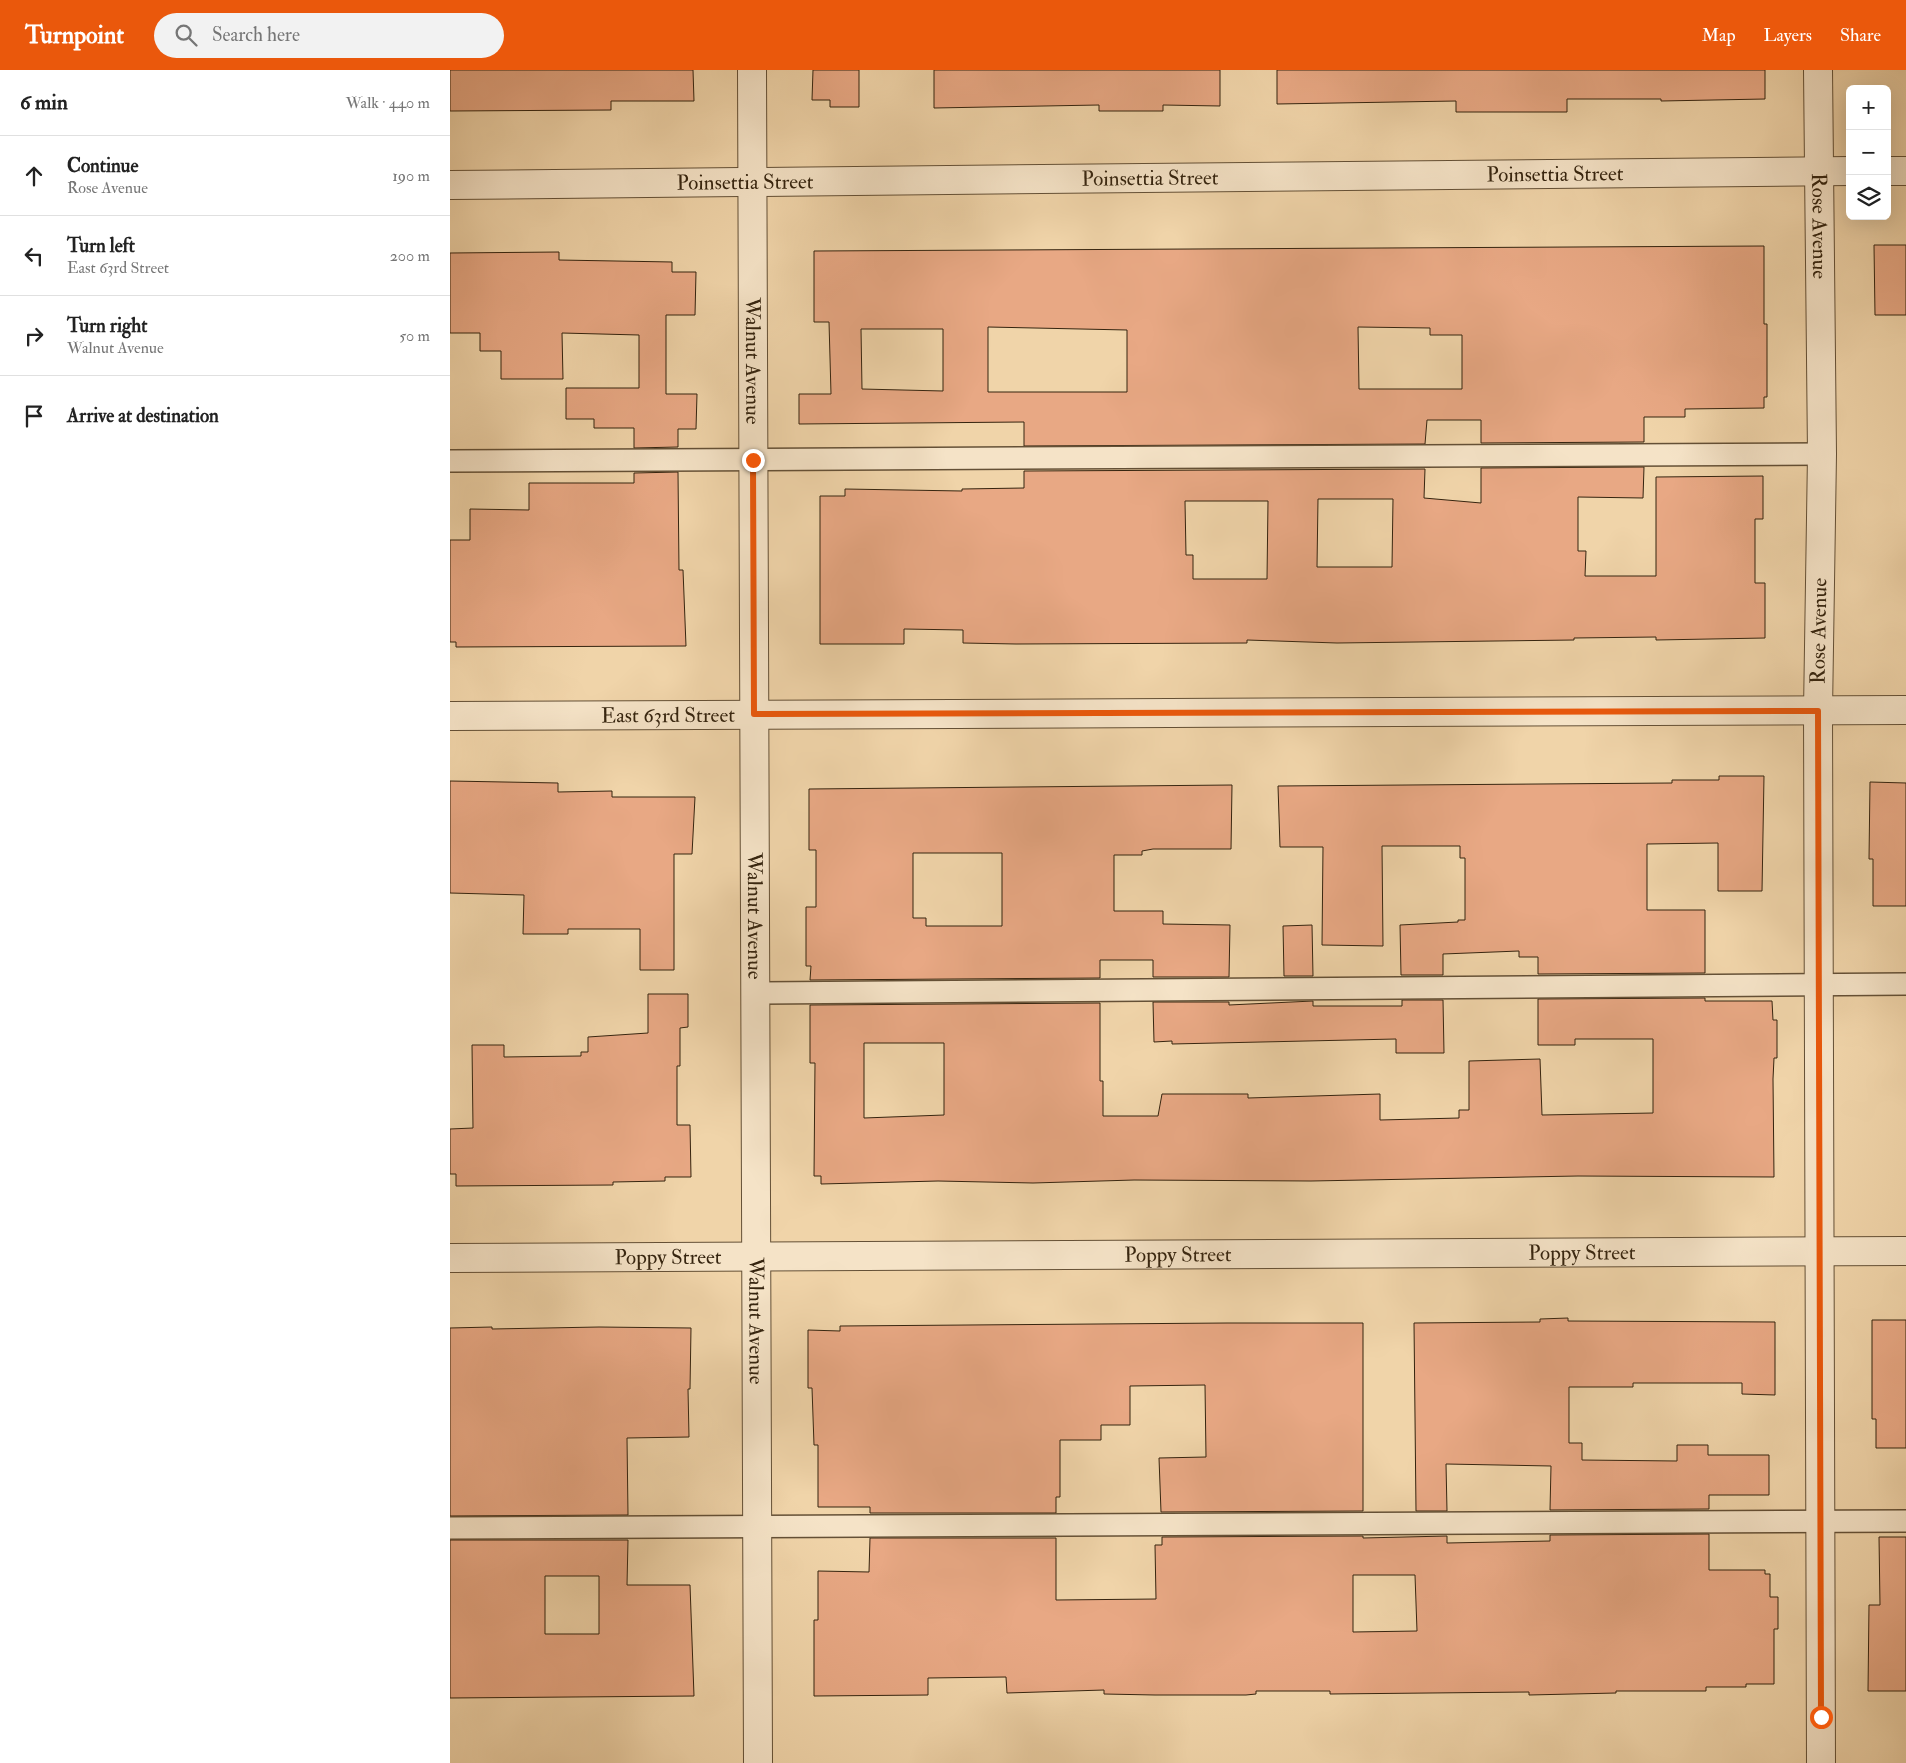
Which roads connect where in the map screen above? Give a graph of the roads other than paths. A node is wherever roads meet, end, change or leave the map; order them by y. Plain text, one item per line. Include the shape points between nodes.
1 (752, 70) edge
2 (1818, 70) edge
3 (1818, 171) junction
4 (1846, 171) edge
5 (1891, 171) edge
6 (1906, 171) edge
7 (752, 181) junction
8 (450, 185) edge
9 (1822, 454) junction
10 (753, 460) junction
11 (450, 461) edge
12 (1906, 710) edge
13 (1818, 711) junction
14 (754, 714) junction
15 (450, 716) edge
16 (1906, 984) edge
17 (1820, 985) junction
18 (755, 993) junction
19 (1906, 1251) edge
20 (1821, 1252) junction
21 (756, 1257) junction
22 (450, 1258) edge
23 (1821, 1522) junction
24 (1906, 1522) edge
25 (757, 1527) junction
26 (450, 1528) edge
27 (758, 1763) edge
28 (1821, 1763) edge

1 - 7 street, Walnut Avenue
2 - 3 street, Rose Avenue
3 - 4 street, Poinsettia Street
3 - 7 street, Poinsettia Street
3 - 9 street, Rose Avenue
5 - 6 street
7 - 8 street, Poinsettia Street
7 - 10 street, Walnut Avenue
9 - 10 lane
9 - 13 street, Rose Avenue
10 - 11 lane
10 - 14 street, Walnut Avenue
12 - 13 street, East 63rd Street
13 - 14 street, East 63rd Street
13 - 17 street, Rose Avenue
14 - 15 street, East 63rd Street
14 - 18 street, Walnut Avenue
16 - 17 lane
17 - 18 lane
17 - 20 street, Rose Avenue
18 - 21 street, Walnut Avenue
19 - 20 street, Poppy Street
20 - 21 street, Poppy Street
20 - 23 street, Rose Avenue
21 - 22 street, Poppy Street
21 - 25 street, Walnut Avenue
23 - 24 lane
23 - 25 lane
23 - 28 street, Rose Avenue
25 - 26 lane
25 - 27 street, Walnut Avenue

